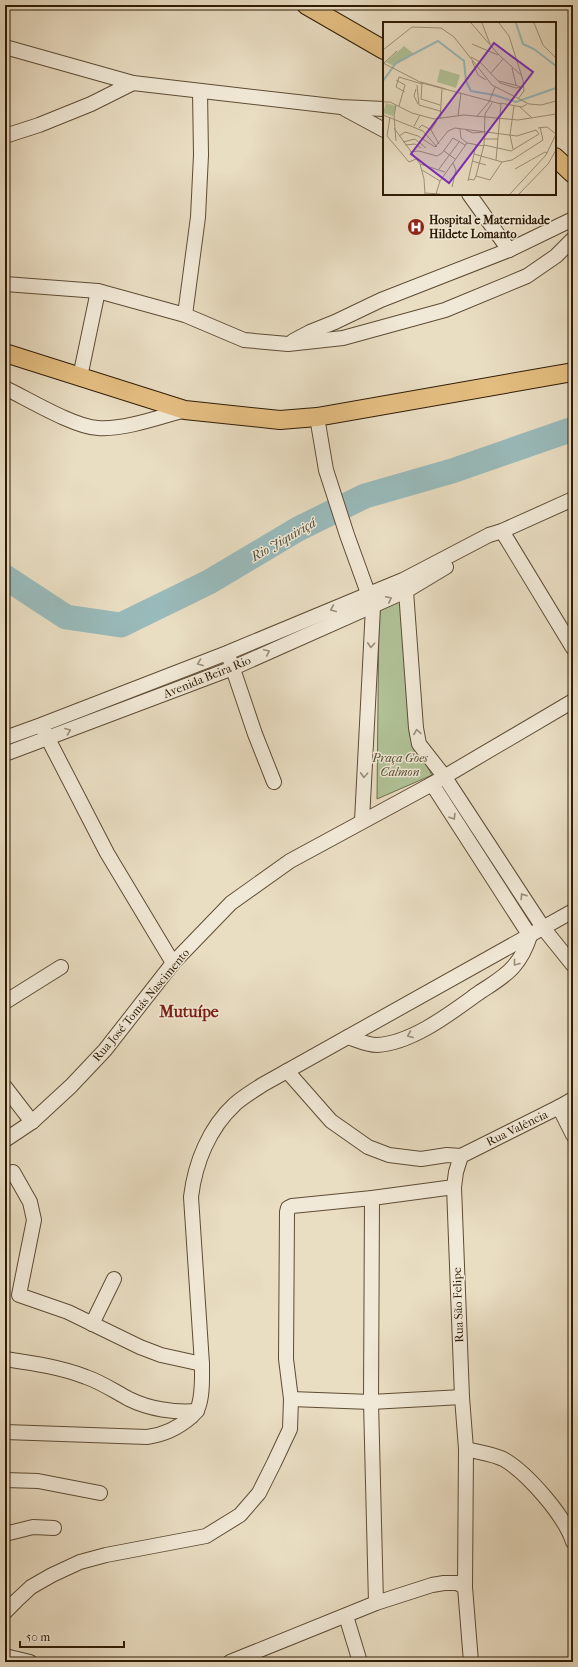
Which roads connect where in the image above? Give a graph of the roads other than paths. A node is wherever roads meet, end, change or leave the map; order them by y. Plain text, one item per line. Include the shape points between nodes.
1 (306, 5) edge
2 (5, 47) edge
3 (383, 49) edge
4 (133, 83) junction
5 (200, 91) junction
6 (341, 107) junction
7 (383, 109) edge
8 (383, 129) edge
9 (5, 136) edge
10 (556, 159) edge
11 (573, 174) edge
12 (470, 195) edge
13 (573, 219) edge
14 (573, 239) edge
15 (509, 250) junction
16 (5, 284) edge
17 (98, 291) junction
18 (185, 315) junction
19 (288, 344) junction
20 (5, 353) edge
21 (573, 372) edge
22 (80, 377) junction
23 (5, 388) edge
24 (185, 410) junction
25 (317, 417) junction
26 (573, 499) edge
27 (502, 531) junction
28 (404, 585) junction
29 (371, 600) junction
30 (573, 648) edge
31 (227, 653) junction
32 (233, 668) junction
33 (573, 701) edge
34 (41, 725) junction
35 (5, 738) edge
36 (48, 739) junction
37 (5, 754) edge
38 (444, 776) junction
39 (274, 782) dead end
40 (432, 784) junction
41 (362, 821) junction
42 (500, 862) junction
43 (488, 871) junction
44 (573, 911) edge
45 (544, 928) junction
46 (530, 936) junction
47 (173, 963) junction
48 (573, 965) edge
49 (61, 967) dead end
50 (5, 1002) edge
51 (348, 1037) junction
52 (287, 1071) junction
53 (5, 1087) edge
54 (573, 1099) edge
55 (560, 1107) junction
56 (32, 1122) junction
57 (573, 1135) edge
58 (5, 1140) edge
59 (461, 1156) junction
60 (13, 1172) dead end
61 (454, 1187) junction
62 (372, 1198) junction
63 (114, 1278) dead end
64 (12, 1295) edge
65 (92, 1324) junction
66 (5, 1359) edge
67 (202, 1364) junction
68 (462, 1397) junction
69 (291, 1399) junction
70 (371, 1402) junction
71 (197, 1411) junction
72 (5, 1432) edge
73 (466, 1449) junction
74 (5, 1480) edge
75 (100, 1493) dead end
76 (54, 1528) dead end
77 (5, 1534) edge
78 (573, 1542) edge
79 (465, 1587) junction
80 (376, 1603) junction
81 (5, 1612) edge
82 (346, 1616) junction
83 (5, 1656) edge
84 (30, 1662) edge
85 (230, 1662) edge
86 (360, 1662) edge
87 (471, 1662) edge

1 - 3 main road
2 - 4 street
4 - 5 street
4 - 9 street via 91,104
5 - 6 street
5 - 18 street via 201,155 198,217
6 - 7 street
6 - 8 street
10 - 11 main road
12 - 15 street
13 - 15 street
14 - 19 street via 556,256 527,276 445,310 343,338
15 - 19 street via 382,300
16 - 17 street
17 - 18 street
17 - 22 street
18 - 19 street via 244,340
20 - 22 main road
21 - 25 main road
22 - 24 main road
23 - 24 street via 73,422 97,428 120,426
24 - 25 main road via 280,420
25 - 29 street via 326,470
26 - 27 street, Avenida Beira Rio
27 - 28 street, Avenida Beira Rio via 489,535
27 - 30 street
28 - 29 street, Avenida Beira Rio
38 -> 28 street via 418,739
29 -> 31 street, Avenida Beira Rio
32 -> 29 street, Avenida Beira Rio via 317,629
29 -> 41 street
31 - 32 street
31 -> 34 street, Avenida Beira Rio
36 -> 32 street, Avenida Beira Rio
32 - 39 street
33 - 38 street, Rua José Tomás Nascimento
34 - 35 street, Avenida Beira Rio
34 - 36 street
36 - 37 street, Avenida Beira Rio
36 - 47 street via 107,853
38 - 40 street, Rua José Tomás Nascimento
38 - 42 street
40 - 41 street, Rua José Tomás Nascimento
40 -> 43 street
41 - 47 street, Rua José Tomás Nascimento via 290,861 231,903
42 - 43 street
45 -> 42 street
43 - 46 street
44 - 45 street
45 - 46 street
45 - 48 street
46 - 51 street
46 -> 51 street via 526,948 504,976 444,1018 414,1034 377,1044
47 - 56 street, Rua José Tomás Nascimento via 105,1050
49 - 50 street
51 - 52 street
52 - 59 street via 331,1121 368,1147 388,1155 421,1159 447,1155
52 - 67 street via 241,1100 226,1114 210,1134 193,1178 192,1219
53 - 56 street
54 - 55 street, Rua Valência
55 - 57 street
55 - 59 street, Rua Valência
56 - 58 street, Rua José Tomás Nascimento
59 - 61 street, Rua São Felipe
60 - 64 street via 30,1202 34,1220
61 - 62 street
61 - 68 street, Rua São Felipe
62 - 69 street via 288,1208 286,1358
62 - 70 street
63 - 65 street
64 - 65 street via 62,1310
65 - 67 street via 160,1355
66 - 71 street via 46,1366 86,1377 149,1406 181,1412
67 - 71 street
68 - 70 street
68 - 73 street, Rua São Felipe
69 - 70 street
69 - 81 street via 290,1429 259,1493 240,1515 206,1536 80,1562 31,1587
70 - 80 street
71 - 72 street via 182,1424 152,1436
73 - 78 street via 504,1459 530,1479 546,1497
73 - 79 street, Rua São Felipe
74 - 75 street via 38,1481
76 - 77 street via 33,1528
79 - 80 street via 457,1583 432,1585
79 - 87 street, Rua São Felipe
80 - 82 street
82 - 85 street
82 - 86 street
83 - 84 street

